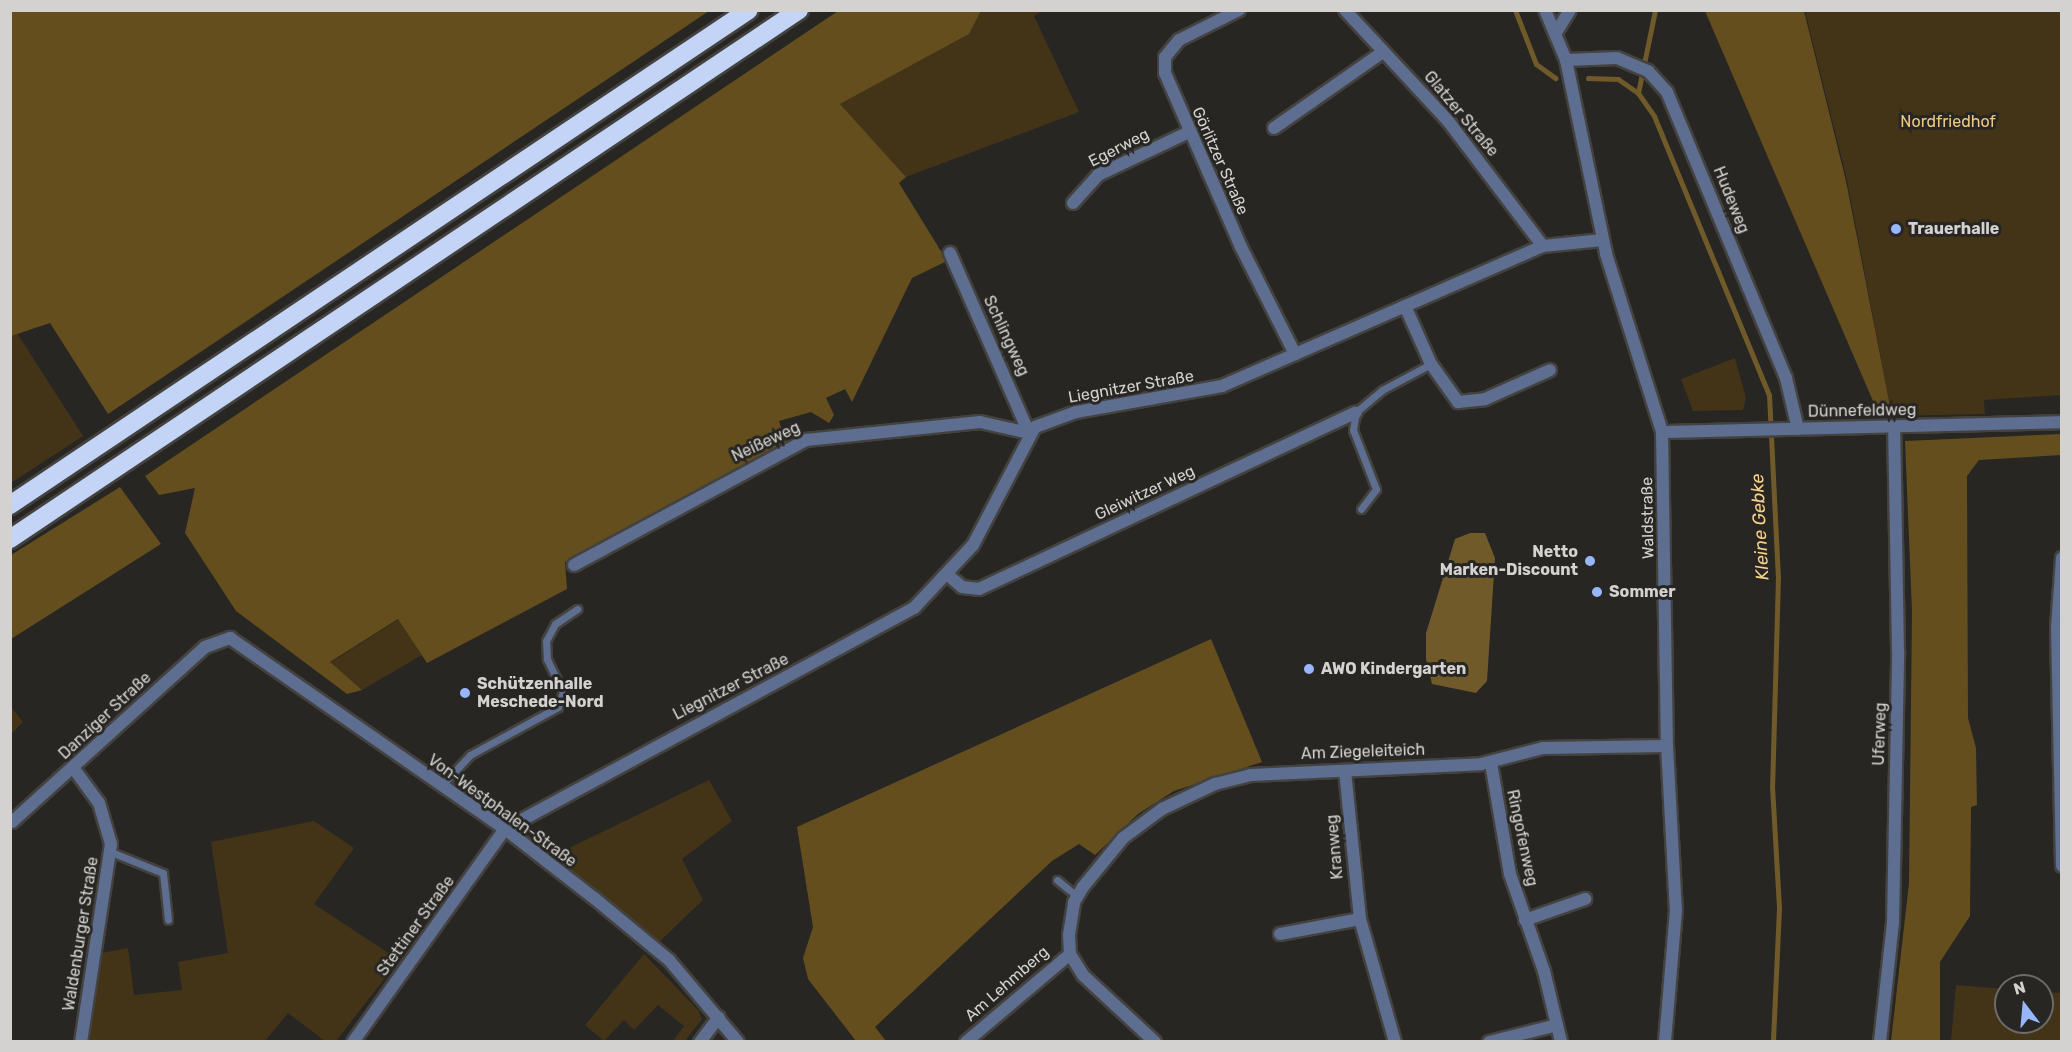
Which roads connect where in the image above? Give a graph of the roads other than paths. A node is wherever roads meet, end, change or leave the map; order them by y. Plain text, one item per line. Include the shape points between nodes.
1 (749, 10) edge
2 (799, 10) edge
3 (1239, 10) edge
4 (1345, 10) edge
5 (1545, 10) edge
6 (1570, 10) edge
7 (1555, 34) junction
8 (1383, 52) junction
9 (1566, 60) junction
10 (1274, 128) dead end
11 (1189, 132) junction
12 (1073, 203) dead end
13 (1603, 240) junction
14 (1543, 246) junction
15 (950, 253) dead end
16 (1405, 306) junction
17 (1295, 354) junction
18 (1431, 363) junction
19 (1550, 370) dead end
20 (1356, 412) junction
21 (2061, 422) edge
22 (1894, 427) junction
23 (1798, 429) junction
24 (1662, 432) junction
25 (1029, 433) junction
26 (10, 505) edge
27 (1361, 509) dead end
28 (10, 539) edge
29 (2061, 558) edge
30 (574, 565) dead end
31 (949, 576) junction
32 (577, 609) dead end
33 (223, 638) joint
34 (1667, 746) junction
35 (1491, 763) junction
36 (74, 769) junction
37 (1345, 771) junction
38 (441, 786) junction
39 (12, 822) dead end
40 (505, 829) junction
41 (111, 852) junction
42 (2061, 866) edge
43 (1057, 880) dead end
44 (1077, 896) junction
45 (1585, 899) dead end
46 (1360, 919) junction
47 (168, 920) dead end
48 (1525, 920) junction
49 (1280, 934) dead end
50 (1070, 954) junction
51 (719, 1017) junction
52 (1557, 1025) junction
53 (972, 1040) edge
54 (81, 1041) edge
55 (353, 1041) edge
56 (700, 1041) edge
57 (738, 1041) edge
58 (1155, 1041) edge
59 (1395, 1041) edge
60 (1489, 1041) edge
61 (1561, 1041) edge
62 (1665, 1041) edge
63 (1880, 1041) edge

1 - 26 highway
2 - 28 highway
3 - 11 street, Görlitzer Straße via 1179,40 1166,57 1167,81
4 - 8 street, Glatzer Straße
5 - 7 street, Waldstraße
6 - 7 street
7 - 9 street, Waldstraße
8 - 10 street
8 - 14 street, Glatzer Straße via 1461,137
9 - 13 street, Waldstraße
9 - 23 street, Hudeweg via 1617,58 1648,71 1664,86 1786,378
11 - 12 street, Egerweg via 1098,175
11 - 17 street, Görlitzer Straße
13 - 14 street, Liegnitzer Straße
13 - 24 street, Waldstraße
14 - 16 street, Liegnitzer Straße
15 - 25 street, Schlingweg
16 - 17 street, Liegnitzer Straße
16 - 18 street
17 - 25 street, Liegnitzer Straße via 1216,388 1076,412
18 - 19 street via 1452,399 1469,403
18 - 20 lane via 1382,390
20 - 27 lane via 1353,430 1376,489
20 - 31 street, Gleiwitzer Weg via 978,589 962,586
21 - 22 street, Dünnefeldweg
22 - 23 street, Dünnefeldweg
22 - 63 street, Uferweg via 1898,660 1893,922
23 - 24 street, Dünnefeldweg
24 - 34 street, Waldstraße
25 - 30 street, Neißeweg via 981,422 806,440
25 - 31 street, Liegnitzer Straße via 987,523
29 - 42 street via 2057,597
31 - 40 street, Liegnitzer Straße via 887,627 686,727
32 - 38 lane via 555,624 546,641 547,659 563,692 558,707 470,755
33 - 36 street, Danziger Straße via 205,647
33 - 38 street, Von-Westphalen-Straße via 237,642
34 - 35 street, Am Ziegeleiteich via 1543,748
34 - 62 street, Waldstraße via 1676,910
35 - 37 street, Am Ziegeleiteich
35 - 48 street, Ringofenweg via 1501,835
36 - 39 street, Danziger Straße
36 - 41 street, Waldenburger Straße via 103,812
37 - 44 street, Am Ziegeleiteich via 1251,775 1195,792 1143,821
37 - 46 street, Kranweg
38 - 40 street, Von-Westphalen-Straße
40 - 51 street, Von-Westphalen-Straße via 669,960
40 - 55 street, Stettiner Straße
41 - 47 lane via 163,873
41 - 54 street, Waldenburger Straße
43 - 44 lane
44 - 50 street
45 - 48 street
46 - 49 street
46 - 59 street, Kranweg
48 - 52 street, Ringofenweg
50 - 53 street, Am Lehmberg
50 - 58 street via 1090,983
51 - 56 street
51 - 57 street, Von-Westphalen-Straße
52 - 60 street
52 - 61 street, Ringofenweg

